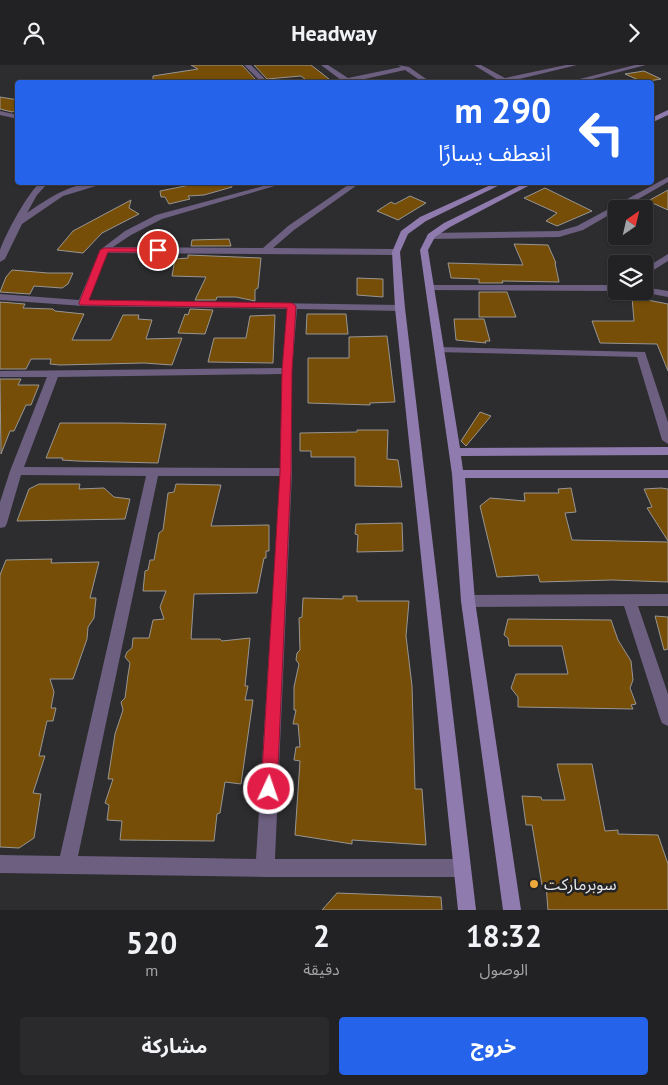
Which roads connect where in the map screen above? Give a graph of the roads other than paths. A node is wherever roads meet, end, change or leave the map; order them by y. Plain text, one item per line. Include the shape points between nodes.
1 (248, 65) edge
2 (324, 65) edge
3 (478, 65) edge
4 (574, 65) edge
5 (643, 65) edge
6 (404, 67) edge
7 (263, 80) edge
8 (346, 80) joint
9 (424, 80) edge
10 (503, 80) joint
11 (580, 80) edge
12 (668, 103) edge
13 (660, 107) dead end
14 (668, 112) edge
15 (0, 113) edge
16 (15, 116) edge
17 (654, 119) edge
18 (668, 179) edge
19 (38, 185) edge
20 (94, 185) edge
21 (274, 185) edge
22 (353, 185) edge
23 (496, 185) edge
24 (526, 185) edge
25 (20, 222) junction
26 (431, 236) junction
27 (104, 250) junction
28 (266, 250) junction
29 (396, 252) junction
30 (0, 257) edge
31 (668, 257) edge
32 (653, 267) edge
33 (608, 287) edge
34 (430, 288) junction
35 (653, 291) edge
36 (668, 294) edge
37 (0, 297) edge
38 (83, 303) junction
39 (292, 306) junction
40 (400, 308) junction
41 (439, 350) junction
42 (287, 371) junction
43 (0, 374) edge
44 (53, 375) junction
45 (668, 440) edge
46 (668, 451) edge
47 (454, 452) junction
48 (16, 471) junction
49 (153, 471) junction
50 (286, 472) junction
51 (458, 474) junction
52 (668, 474) edge
53 (0, 523) edge
54 (629, 600) junction
55 (668, 600) edge
56 (468, 601) junction
57 (668, 718) edge
58 (0, 864) edge
59 (66, 864) junction
60 (265, 868) junction
61 (462, 868) junction
62 (467, 910) edge
63 (512, 910) edge

1 - 7 street
2 - 8 street
3 - 10 street
4 - 10 street
5 - 11 street
6 - 8 street
6 - 9 street
12 - 13 street
14 - 17 street
15 - 16 street
18 - 26 street via 580,228 559,234
19 - 25 street
20 - 25 street via 60,194
21 - 27 street via 159,217
22 - 28 street via 291,228
23 - 29 street via 423,219 404,233
24 - 26 street
25 - 30 street
26 - 34 street via 424,250
27 - 28 street
27 - 38 street
28 - 29 street
29 - 40 street
31 - 32 street
33 - 34 street
34 - 41 street
35 - 36 street
37 - 38 street
38 - 39 street
39 - 40 street
39 - 42 street
40 - 61 street
41 - 45 street via 641,354
41 - 47 street
42 - 44 street
42 - 50 street
43 - 44 street
44 - 48 street
46 - 47 street
47 - 51 street
48 - 49 street
48 - 53 street
49 - 50 street
49 - 59 street
50 - 60 street
51 - 52 street
51 - 56 street
54 - 55 street
54 - 56 street
54 - 57 street
56 - 63 street
58 - 59 street
59 - 60 street
60 - 61 street
61 - 62 street

